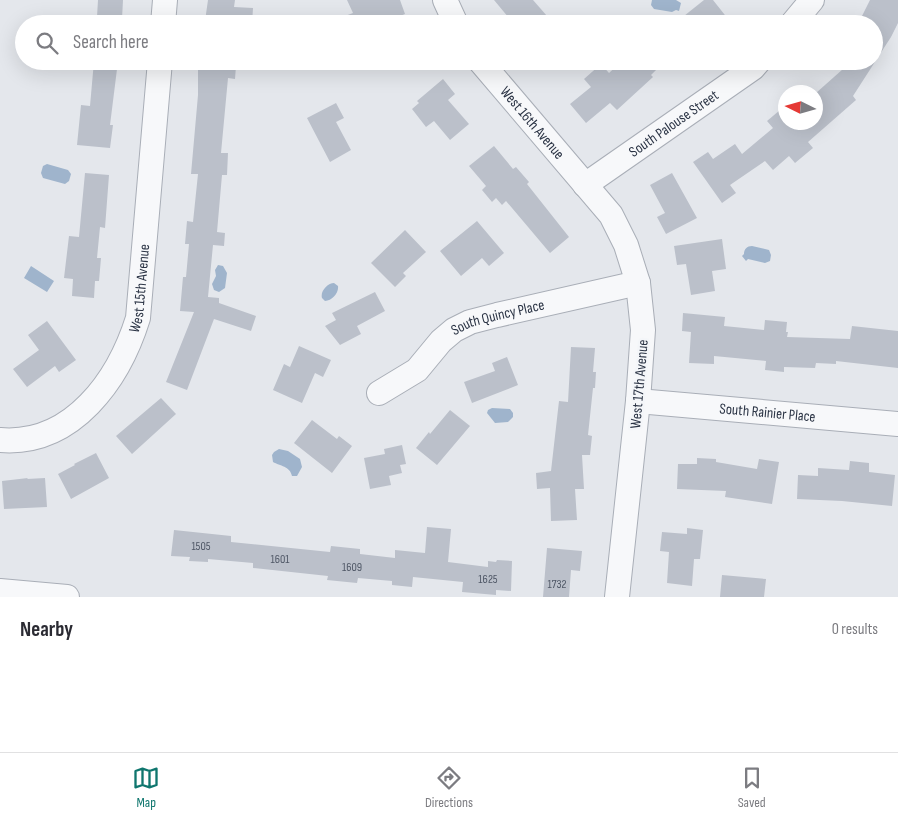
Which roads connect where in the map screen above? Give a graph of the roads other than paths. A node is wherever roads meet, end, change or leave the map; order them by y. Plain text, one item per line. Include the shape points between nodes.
1 (165, 0) edge
2 (445, 0) edge
3 (812, 0) edge
4 (164, 15) edge
5 (452, 15) edge
6 (800, 15) edge
7 (159, 70) edge
8 (488, 70) edge
9 (750, 70) edge
10 (586, 185) junction
11 (638, 283) junction
12 (379, 393) dead end
13 (638, 400) junction
14 (898, 424) edge
15 (0, 440) edge
16 (0, 591) edge
17 (67, 597) edge
18 (617, 597) edge

1 - 4 street
2 - 5 street
3 - 6 street
7 - 15 street, West 15th Avenue via 138,318 131,339 116,370 91,403 69,422 33,437
8 - 10 street, West 16th Avenue
9 - 10 street, South Palouse Street
10 - 11 street, West 17th Avenue via 611,215 626,246
11 - 12 street, South Quincy Place via 470,322 441,341 416,370
11 - 13 street, West 17th Avenue via 643,330
13 - 14 street, South Rainier Place
13 - 18 street, West 17th Avenue
16 - 17 street

